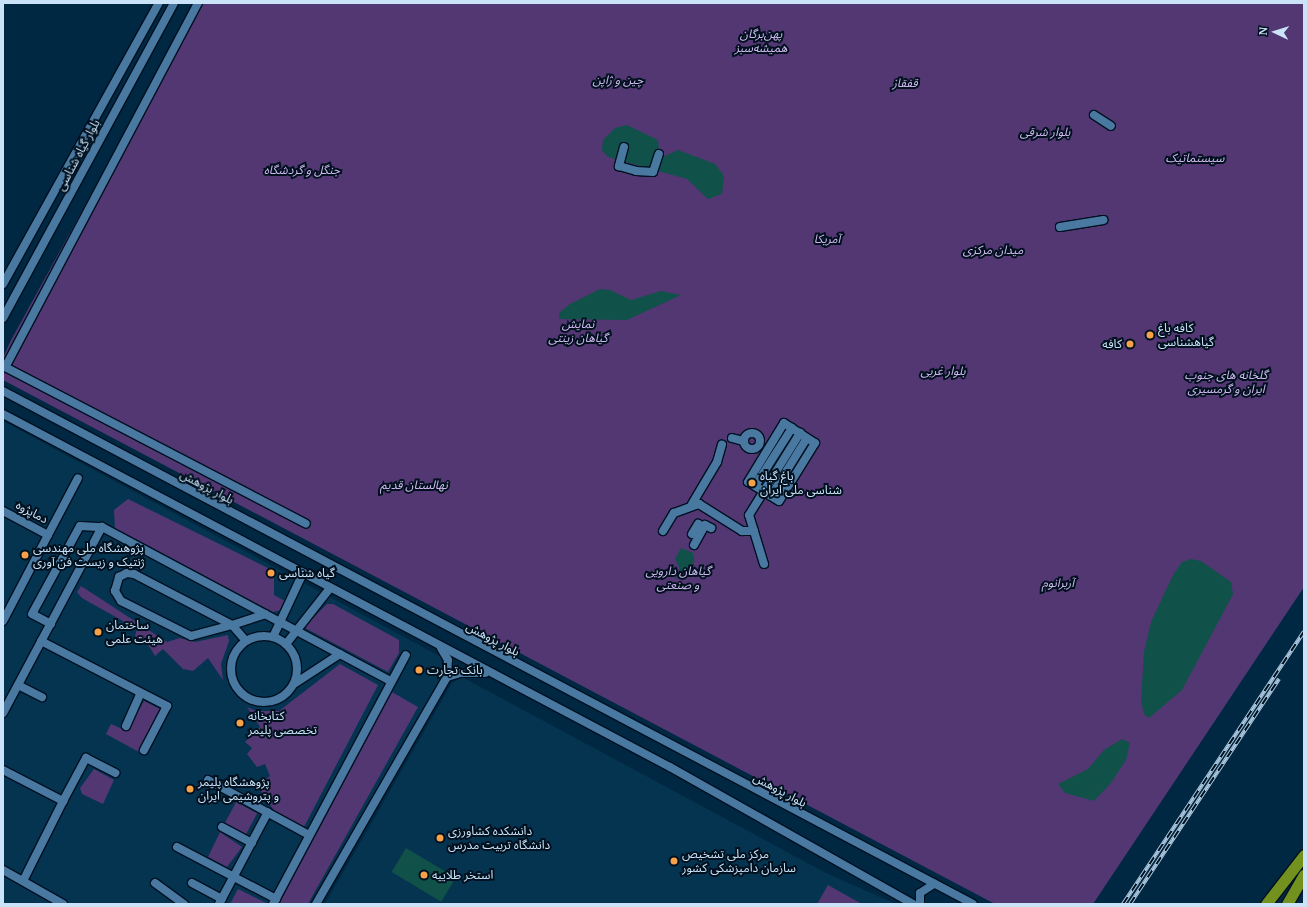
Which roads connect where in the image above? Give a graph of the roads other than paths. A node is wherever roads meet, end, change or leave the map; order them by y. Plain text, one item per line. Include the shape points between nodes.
1 (158, 3) edge
2 (174, 3) edge
3 (198, 3) edge
4 (1094, 115) dead end
5 (1111, 126) dead end
6 (623, 149) dead end
7 (659, 154) dead end
8 (1103, 220) dead end
9 (1060, 227) dead end
10 (3, 284) edge
11 (3, 318) edge
12 (3, 391) edge
13 (3, 414) edge
14 (792, 428) junction
15 (776, 435) junction
16 (803, 435) junction
17 (732, 438) dead end
18 (784, 440) junction
19 (743, 441) junction
20 (722, 445) dead end
21 (770, 446) junction
22 (758, 447) junction
23 (796, 448) junction
24 (777, 451) junction
25 (807, 455) junction
26 (785, 456) junction
27 (762, 459) junction
28 (792, 461) junction
29 (770, 463) junction
30 (800, 467) junction
31 (778, 468) junction
32 (755, 470) junction
33 (785, 472) junction
34 (762, 474) junction
35 (794, 477) junction
36 (78, 478) dead end
37 (770, 479) junction
38 (778, 484) junction
39 (755, 486) junction
40 (786, 490) junction
41 (763, 491) junction
42 (771, 496) junction
43 (692, 504) junction
44 (3, 511) edge
45 (306, 524) dead end
46 (102, 527) junction
47 (711, 528) dead end
48 (663, 531) dead end
49 (754, 531) junction
50 (48, 535) junction
51 (694, 545) dead end
52 (764, 564) dead end
53 (303, 573) junction
54 (330, 588) junction
55 (265, 614) junction
56 (3, 621) edge
57 (280, 622) junction
58 (51, 624) junction
59 (232, 625) junction
60 (295, 629) junction
61 (273, 637) junction
62 (41, 641) junction
63 (246, 641) junction
64 (286, 644) junction
65 (441, 647) junction
66 (340, 654) junction
67 (406, 655) dead end
68 (489, 673) junction
69 (447, 677) junction
70 (391, 682) junction
71 (294, 684) junction
72 (18, 685) junction
73 (141, 693) junction
74 (42, 697) dead end
75 (3, 713) edge
76 (126, 726) dead end
77 (144, 750) dead end
78 (3, 770) edge
79 (115, 773) dead end
80 (208, 780) dead end
81 (63, 801) junction
82 (268, 812) junction
83 (222, 828) dead end
84 (309, 835) junction
85 (252, 843) junction
86 (177, 846) dead end
87 (1304, 855) edge
88 (3, 870) edge
89 (1304, 874) edge
90 (234, 877) junction
91 (23, 881) junction
92 (155, 883) dead end
93 (192, 884) dead end
94 (934, 884) junction
95 (274, 901) edge
96 (221, 902) edge
97 (62, 904) edge
98 (184, 904) edge
99 (316, 904) edge
100 (913, 904) edge
101 (920, 904) edge
102 (973, 904) edge
103 (1266, 904) edge
104 (1287, 904) edge

1 - 10 street, بلوار گیاه شناسی
2 - 11 street, بلوار گیاه شناسی
3 - 45 street via 4,367
4 - 5 street
6 - 7 street via 620,164 636,171 653,172
8 - 9 street
12 - 94 street, بلوار پژوهش
13 - 53 street
14 - 15 street via 784,423
14 - 16 street
14 - 18 street
15 - 18 street
15 - 21 street
16 - 23 street
16 - 25 street via 815,443
17 - 19 street
18 - 23 street
18 - 24 street
19 - 22 street via 749,449
19 - 22 street via 753,433 759,438
20 - 43 street via 717,462
21 - 22 street
21 - 24 street
21 - 27 street
22 - 27 street
23 - 25 street
23 - 26 street
23 - 28 street
24 - 26 street
24 - 29 street
25 - 30 street
26 - 28 street
26 - 31 street
27 - 29 street
27 - 32 street
28 - 30 street
28 - 33 street
29 - 31 street
29 - 34 street
30 - 35 street
31 - 33 street
31 - 37 street
32 - 34 street
32 - 39 street via 748,482
33 - 35 street
33 - 38 street
34 - 37 street
34 - 39 street
35 - 40 street
36 - 50 street
37 - 38 street
37 - 41 street
38 - 40 street
38 - 42 street
39 - 41 street
40 - 42 street via 779,501
41 - 42 street
41 - 49 street via 749,515
43 - 48 street via 674,512
43 - 49 street via 699,504 742,531
44 - 50 street, دماپژوه
46 - 55 street
46 - 58 street
46 - 58 street via 80,526 32,614
47 - 51 street via 705,525 697,530
49 - 52 street
50 - 56 street, دماپژوه
53 - 54 street
53 - 57 street
54 - 60 street
54 - 65 street
55 - 57 street
55 - 59 street
57 - 60 street
57 - 61 street
58 - 62 street
59 - 59 street via 134,574 127,573 119,577 115,591 121,601 191,636
59 - 63 street
60 - 64 street
60 - 66 street
61 - 63 street via 256,637
61 - 64 street
62 - 72 street
62 - 73 street
63 - 71 street via 232,658 231,669 232,680 246,698 257,702 273,701 288,693
64 - 71 street via 297,662
65 - 68 street
65 - 69 street via 448,660
66 - 70 street
66 - 71 street
67 - 70 street
68 - 69 street via 460,672
68 - 100 street via 825,851
69 - 99 street
70 - 84 street
72 - 74 street
72 - 75 street
73 - 76 street
73 - 77 street via 167,706
78 - 81 street
79 - 81 street via 86,758
80 - 82 street
81 - 91 street
82 - 84 street
82 - 85 street
83 - 85 street
84 - 95 street
85 - 90 street
86 - 90 street
87 - 103 highway
88 - 91 street
89 - 104 highway
90 - 95 street
90 - 96 street
91 - 97 street
92 - 98 street
93 - 96 street
94 - 101 street via 920,893
94 - 102 street, بلوار پژوهش

